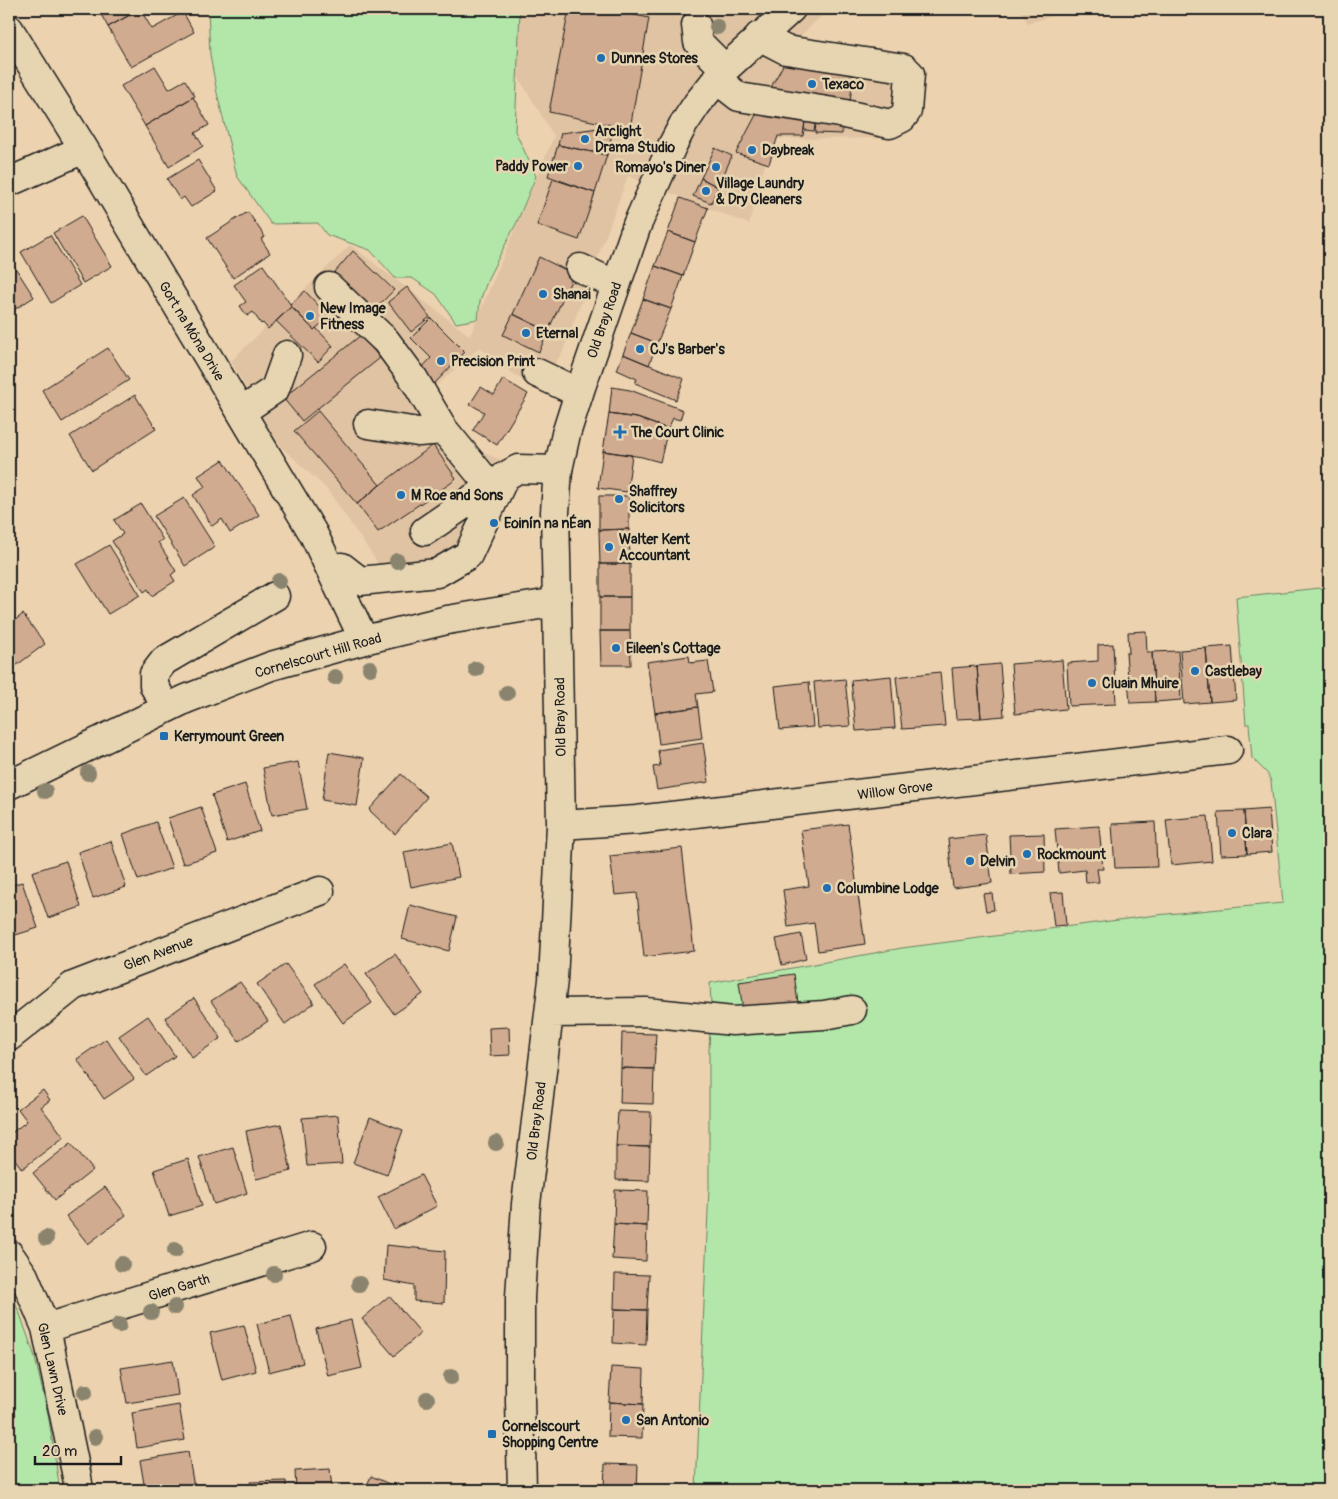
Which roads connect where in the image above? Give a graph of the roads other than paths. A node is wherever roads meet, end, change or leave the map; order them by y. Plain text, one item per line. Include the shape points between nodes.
1 (791, 9) edge
2 (696, 26) dead end
3 (9, 29) edge
4 (760, 36) junction
5 (721, 74) junction
6 (84, 149) junction
7 (9, 182) edge
8 (580, 268) dead end
9 (616, 285) junction
10 (329, 287) dead end
11 (287, 355) dead end
12 (537, 373) dead end
13 (579, 393) junction
14 (241, 412) junction
15 (368, 424) dead end
16 (444, 430) junction
17 (558, 470) junction
18 (498, 481) junction
19 (426, 531) dead end
20 (342, 567) dead end
21 (274, 596) dead end
22 (557, 602) junction
23 (364, 640) junction
24 (167, 708) junction
25 (1228, 750) dead end
26 (9, 785) edge
27 (561, 826) junction
28 (320, 891) dead end
29 (852, 1010) dead end
30 (549, 1014) junction
31 (9, 1037) edge
32 (312, 1246) dead end
33 (9, 1254) edge
34 (46, 1328) junction
35 (79, 1490) edge
36 (522, 1490) edge

1 - 4 street, Old Bray Road
2 - 5 street via 698,42
3 - 6 street, Gort na Móna Drive
4 - 5 street, Old Bray Road
4 - 5 street via 786,50 904,68 910,74 907,111 902,118 890,124 738,97
5 - 9 street, Old Bray Road via 697,104 672,146 637,224
6 - 7 street
6 - 14 street, Gort na Móna Drive
8 - 9 street
9 - 13 street, Old Bray Road
10 - 16 street via 386,341 414,379
11 - 14 street via 275,389
12 - 13 street
13 - 17 street, Old Bray Road
14 - 23 street, Gort na Móna Drive via 313,533
15 - 16 street via 418,432
16 - 18 street
17 - 18 street via 518,469
17 - 22 street, Old Bray Road
18 - 19 street
18 - 20 street via 468,556 437,572 360,581
21 - 24 street via 164,661 154,674 154,686
22 - 23 street, Cornelscourt Hill Road via 447,620
22 - 27 street, Old Bray Road
23 - 24 street, Cornelscourt Hill Road via 271,666
24 - 26 street, Cornelscourt Hill Road
25 - 27 street, Willow Grove via 637,820
27 - 30 street, Old Bray Road
28 - 31 street, Glen Avenue via 73,986
29 - 30 street via 733,1022 646,1012
30 - 36 street, Old Bray Road via 526,1204 520,1298
32 - 34 street, Glen Garth
33 - 34 street, Glen Lawn Drive via 24,1276
34 - 35 street, Glen Lawn Drive

